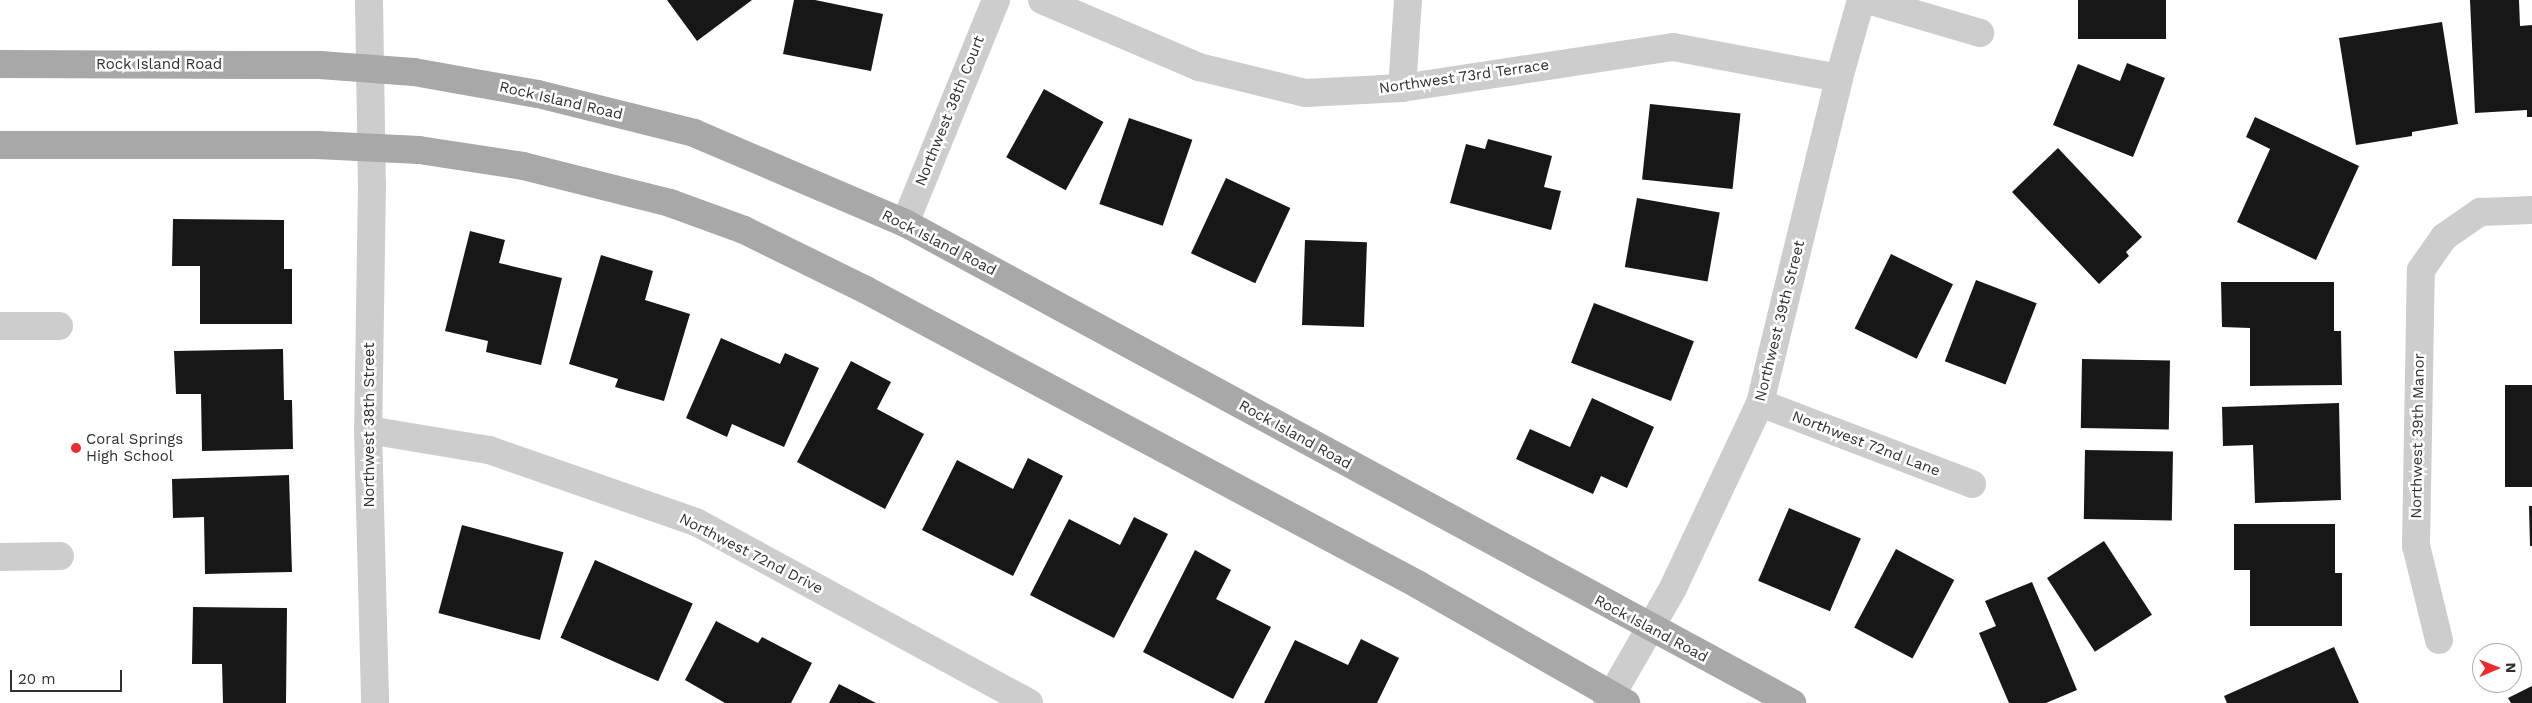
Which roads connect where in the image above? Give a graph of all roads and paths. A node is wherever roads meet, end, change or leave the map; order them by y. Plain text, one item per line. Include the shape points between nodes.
1 (369, 0) edge
2 (996, 0) edge
3 (1042, 0) edge
4 (1408, 0) edge
5 (1861, 0) edge
6 (1868, 0) edge
7 (1980, 33) dead end
8 (0, 64) edge
9 (370, 68) junction
10 (1839, 78) junction
11 (1402, 88) junction
12 (0, 144) edge
13 (371, 147) junction
14 (2532, 210) edge
15 (905, 223) junction
16 (0, 326) edge
17 (59, 326) dead end
18 (1760, 403) junction
19 (368, 430) junction
20 (1972, 484) dead end
21 (0, 556) edge
22 (60, 556) dead end
23 (1650, 629) junction
24 (2440, 640) dead end
25 (1615, 700) edge
26 (375, 703) edge
27 (1029, 703) edge
28 (1792, 703) edge

1 - 9 street, Northwest 38th Street
2 - 15 street, Northwest 38th Court
3 - 11 street, Northwest 73rd Terrace via 1209,70 1306,93
4 - 11 street
5 - 10 street, Northwest 39th Street
6 - 7 street
8 - 9 main road, Rock Island Road
9 - 13 street, Northwest 38th Street
9 - 15 main road, Rock Island Road via 538,94 694,133
10 - 11 street, Northwest 73rd Terrace via 1673,47
10 - 18 street, Northwest 39th Street
12 - 13 main road
13 - 19 street, Northwest 38th Street
13 - 25 main road via 523,166 670,203 744,230 866,290 1417,584
14 - 24 street, Northwest 39th Manor via 2480,212 2444,237 2421,270 2416,546
15 - 23 main road, Rock Island Road
16 - 17 street
18 - 20 street, Northwest 72nd Lane
18 - 23 street, Northwest 39th Street
19 - 26 street, Northwest 38th Street
19 - 27 street, Northwest 72nd Drive via 489,450 696,522
21 - 22 street
23 - 25 street, Northwest 39th Street
23 - 28 main road, Rock Island Road

